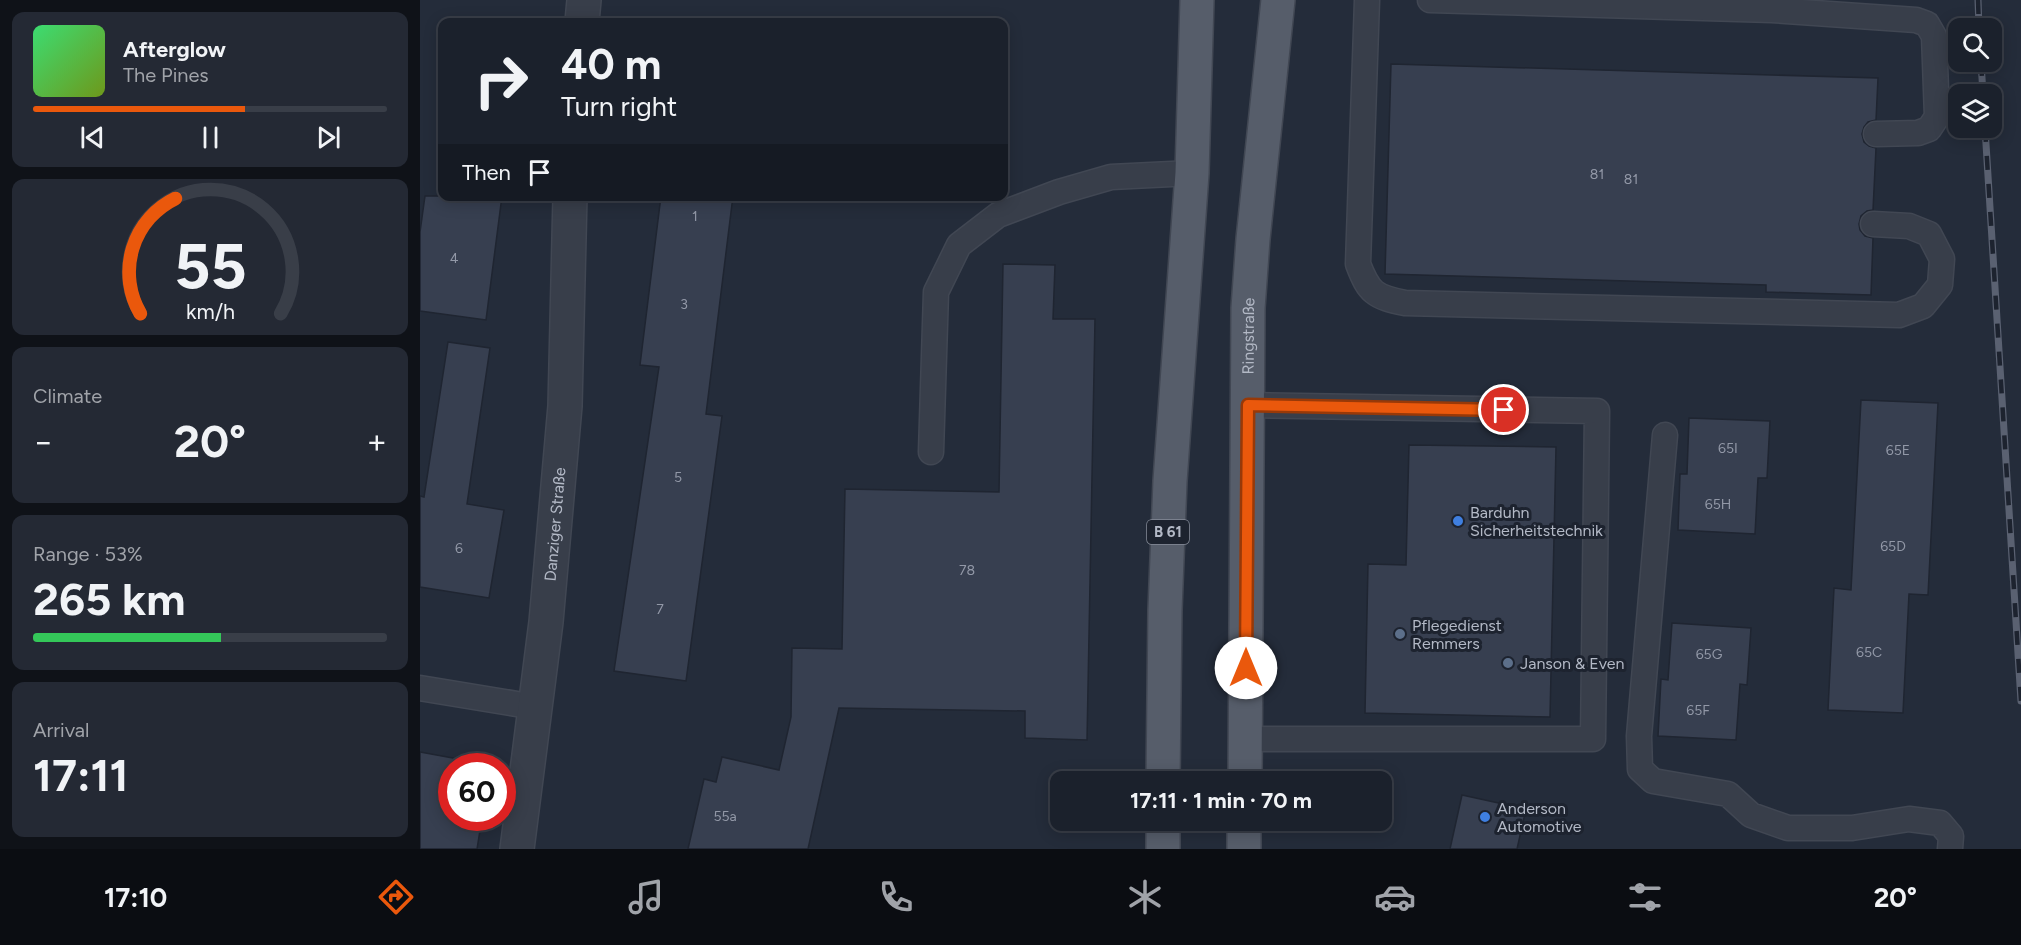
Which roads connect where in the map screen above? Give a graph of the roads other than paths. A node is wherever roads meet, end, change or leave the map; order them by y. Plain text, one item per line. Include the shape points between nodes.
1 (584, 0) edge
2 (1197, 0) edge
3 (1278, 0) edge
4 (1367, 0) edge
5 (1430, 0) edge
6 (1486, 1) edge
7 (1772, 5) edge
8 (582, 18) edge
9 (1876, 134) dead end
10 (1192, 173) junction
11 (570, 201) edge
12 (1873, 224) dead end
13 (1248, 405) junction
14 (1665, 435) dead end
15 (931, 452) dead end
16 (420, 688) edge
17 (535, 707) junction
18 (1245, 739) junction
19 (1164, 771) edge
20 (1245, 771) edge
21 (1163, 831) edge
22 (1245, 831) edge
23 (517, 849) edge
24 (1163, 849) edge
25 (1244, 849) edge
26 (1950, 849) edge

1 - 8 street
2 - 10 main road, B 61
3 - 13 main road, Ringstraße via 1252,250
4 - 12 lane via 1359,264 1366,284 1383,298 1405,303 1899,315 1923,306 1940,285 1942,259 1929,234 1909,226
5 - 6 lane
6 - 7 lane
7 - 9 lane via 1927,24 1934,36 1937,117 1929,129 1918,134
10 - 15 lane via 1111,177 1059,192 998,215 959,245 936,292
10 - 19 main road, B 61 via 1170,481
11 - 17 street, Danziger Straße via 565,406
13 - 18 main road, Ringstraße
13 - 18 lane via 1597,411 1593,739
14 - 26 lane via 1639,736 1640,769 1653,781 1728,794 1751,815 1788,828 1852,828 1910,819 1941,823 1951,836
16 - 17 lane
17 - 23 street, Danziger Straße
18 - 20 main road, Ringstraße
21 - 24 main road
22 - 25 main road

